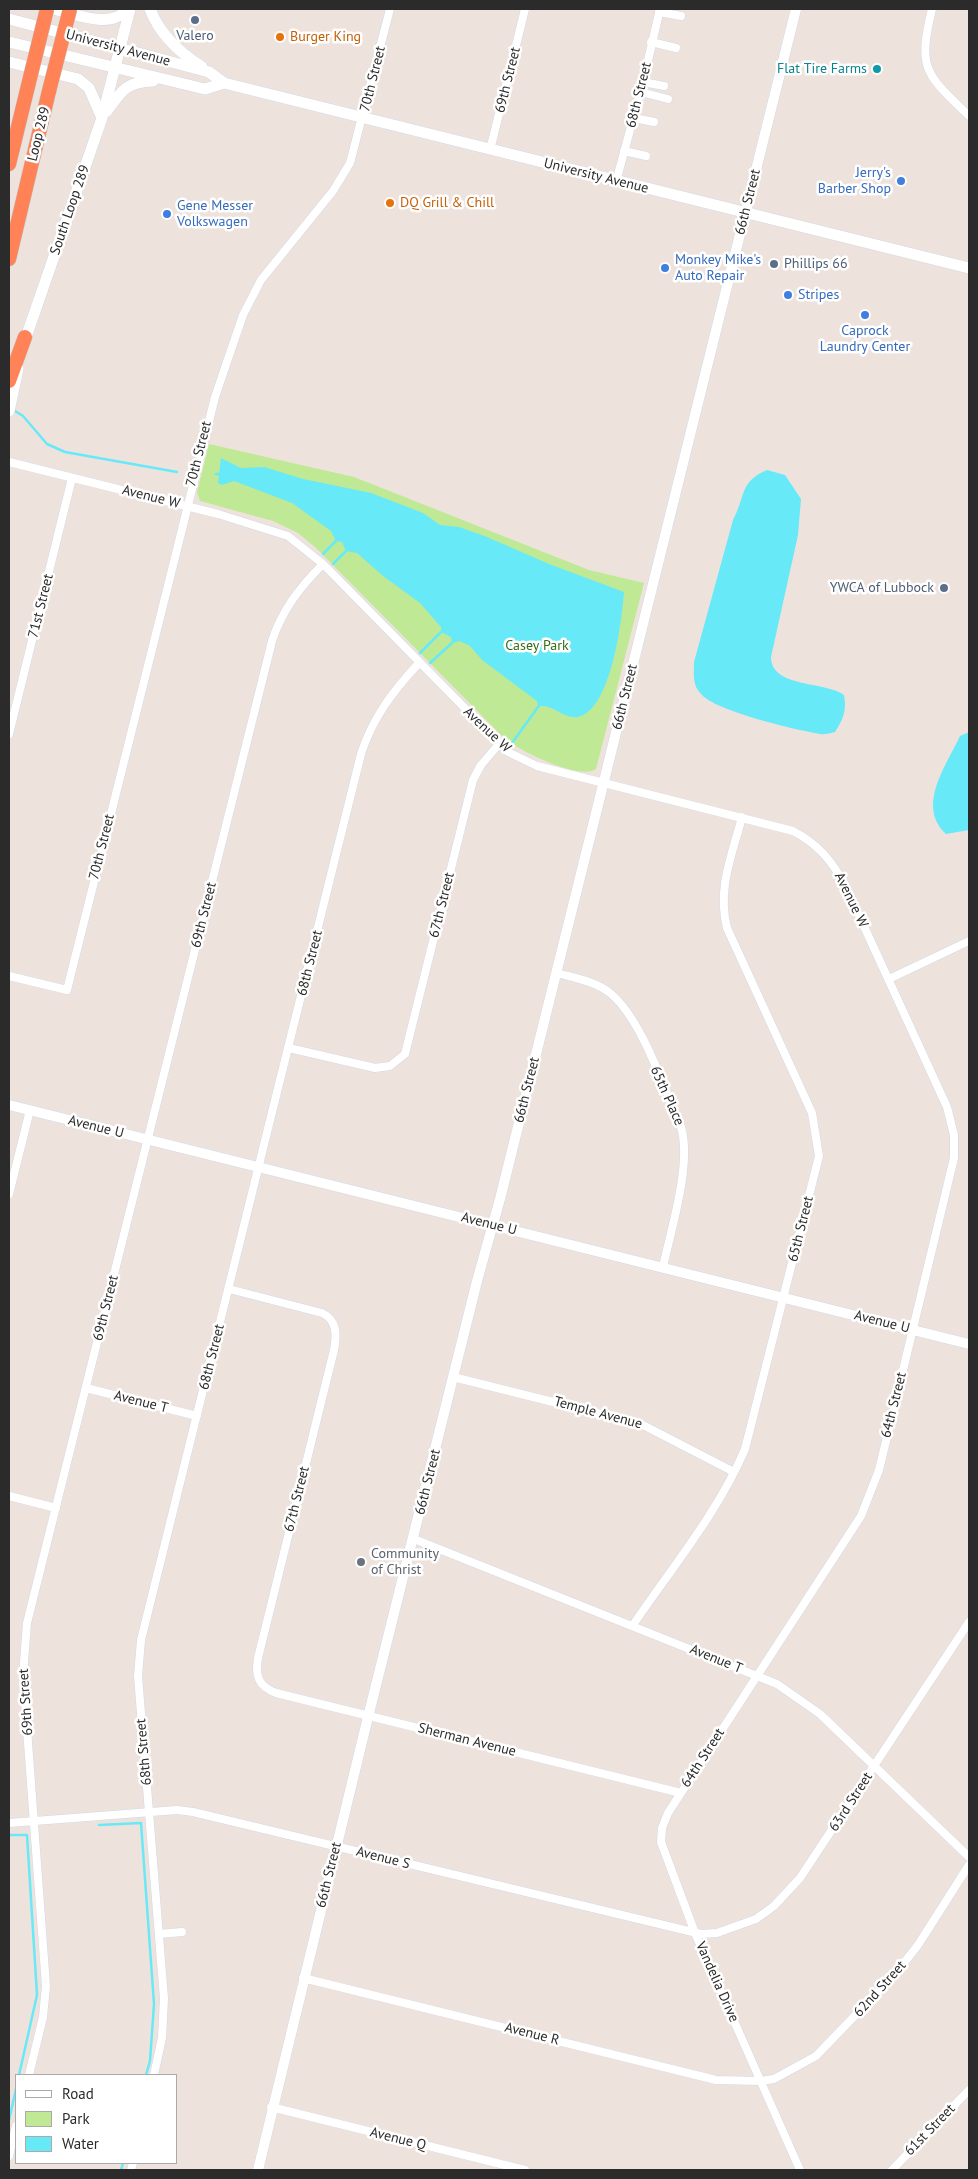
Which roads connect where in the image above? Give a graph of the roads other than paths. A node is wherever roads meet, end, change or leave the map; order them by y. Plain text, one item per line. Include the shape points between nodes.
1 (47, 9) edge
2 (53, 9) edge
3 (70, 9) edge
4 (129, 9) edge
5 (150, 9) edge
6 (390, 9) edge
7 (525, 9) edge
8 (796, 9) edge
9 (932, 9) edge
10 (659, 10) edge
11 (681, 16) dead end
12 (9, 19) edge
13 (9, 42) edge
14 (651, 42) junction
15 (121, 48) junction
16 (676, 48) dead end
17 (9, 62) edge
18 (116, 69) junction
19 (209, 72) junction
20 (163, 80) junction
21 (643, 82) junction
22 (224, 83) junction
23 (664, 86) dead end
24 (640, 92) junction
25 (668, 99) dead end
26 (969, 116) edge
27 (102, 118) junction
28 (363, 118) junction
29 (634, 118) junction
30 (654, 122) dead end
31 (490, 150) junction
32 (624, 150) junction
33 (646, 156) dead end
34 (9, 164) edge
35 (616, 182) junction
36 (745, 213) junction
37 (9, 259) edge
38 (969, 268) edge
39 (25, 337) junction
40 (9, 382) edge
41 (9, 411) edge
42 (9, 462) edge
43 (72, 478) junction
44 (186, 506) junction
45 (323, 564) junction
46 (419, 664) junction
47 (9, 734) edge
48 (499, 744) junction
49 (604, 784) junction
50 (742, 817) junction
51 (969, 941) edge
52 (557, 973) junction
53 (9, 976) edge
54 (888, 979) junction
55 (289, 1048) junction
56 (9, 1105) edge
57 (30, 1110) junction
58 (148, 1140) junction
59 (259, 1167) junction
60 (9, 1194) edge
61 (492, 1225) junction
62 (663, 1267) junction
63 (229, 1289) junction
64 (784, 1297) junction
65 (913, 1330) junction
66 (969, 1344) edge
67 (453, 1377) junction
68 (86, 1388) junction
69 (197, 1416) junction
70 (734, 1472) junction
71 (9, 1496) edge
72 (56, 1508) junction
73 (414, 1539) junction
74 (969, 1622) edge
75 (633, 1625) junction
76 (757, 1676) junction
77 (258, 1680) joint
78 (368, 1717) junction
79 (875, 1766) junction
80 (681, 1793) junction
81 (149, 1812) junction
82 (34, 1821) junction
83 (9, 1823) edge
84 (336, 1847) junction
85 (969, 1857) edge
86 (969, 1865) edge
87 (182, 1932) dead end
88 (695, 1933) junction
89 (159, 1934) junction
90 (303, 1978) junction
91 (29, 2074) edge
92 (154, 2074) edge
93 (761, 2081) junction
94 (969, 2090) edge
95 (271, 2107) junction
96 (15, 2130) edge
97 (9, 2156) edge
98 (258, 2170) edge
99 (525, 2170) edge
100 (800, 2170) edge
101 (892, 2170) edge

1 - 34 highway, Loop 289, bridge
2 - 4 main road via 106,20 122,16
3 - 37 highway, Loop 289, bridge
4 - 15 main road, South Loop 289
5 - 19 main road via 164,34 177,48
6 - 28 street, 70th Street
7 - 31 street, 69th Street
8 - 36 street, 66th Street
9 - 26 street via 924,57 935,82
10 - 11 street
10 - 14 street, 68th Street
12 - 15 main road, University Avenue
13 - 18 main road, University Avenue
14 - 16 street
14 - 21 street, 68th Street
15 - 18 main road, South Loop 289
15 - 19 main road, University Avenue
17 - 27 main road via 78,79 89,88
18 - 20 main road, University Avenue
18 - 27 main road, South Loop 289
19 - 22 main road, University Avenue
20 - 22 main road, University Avenue via 204,89
20 - 27 main road via 133,83 126,87
21 - 23 street
21 - 24 street, 68th Street
22 - 28 main road, University Avenue
24 - 25 street
24 - 29 street, 68th Street
27 - 39 main road, South Loop 289
28 - 31 main road, University Avenue
28 - 44 street, 70th Street via 343,176 273,263 252,296 213,403
29 - 30 street
29 - 32 street, 68th Street
31 - 35 main road, University Avenue
32 - 33 street
32 - 35 street, 68th Street
35 - 36 main road, University Avenue
36 - 38 main road, University Avenue
36 - 49 street, 66th Street
39 - 40 highway
39 - 41 main road, South Loop 289
42 - 43 street, Avenue W
43 - 44 street, Avenue W
43 - 47 street, 71st Street
44 - 45 street, Avenue W via 272,529 288,536
44 - 53 street, 70th Street via 66,990
45 - 46 street, Avenue W
45 - 58 street, 69th Street via 296,593 280,619 272,641
46 - 48 street, Avenue W
46 - 55 street, 68th Street via 388,697 366,739
48 - 49 street, Avenue W via 537,766
48 - 55 street, 67th Street via 473,780 408,1045 400,1060 383,1068 368,1067
49 - 50 street, Avenue W
49 - 52 street, 66th Street
50 - 54 street, Avenue W via 809,839 833,863
50 - 64 street, 65th Street via 722,897 723,912 812,1113 819,1156
51 - 54 street
52 - 61 street, 66th Street
52 - 62 street, 65th Place via 591,982 609,992 623,1006 636,1026 681,1127 683,1173
54 - 65 street, 64th Street via 947,1107 954,1135 954,1158
55 - 59 street, 68th Street
56 - 57 street, Avenue U
57 - 58 street, Avenue U
57 - 60 street
58 - 59 street, Avenue U
58 - 68 street, 69th Street
59 - 61 street, Avenue U
59 - 63 street, 68th Street
61 - 62 street, Avenue U
61 - 67 street, 66th Street
62 - 64 street, Avenue U
63 - 69 street, 68th Street
63 - 77 street, 67th Street via 327,1315 336,1331 258,1658
64 - 65 street, Avenue U
64 - 70 street, 65th Street via 745,1449
65 - 66 street, Avenue U
65 - 76 street, 64th Street via 879,1470 861,1516
67 - 70 street, Temple Avenue via 641,1424
67 - 73 street, 66th Street
68 - 69 street, Avenue T
68 - 72 street, 69th Street
69 - 81 street, 68th Street via 139,1652
70 - 75 street, 65th Street
71 - 72 street
72 - 82 street, 69th Street via 23,1650
73 - 75 street, Avenue T
73 - 78 street, 66th Street
74 - 79 street, 63rd Street
75 - 76 street, Avenue T
76 - 79 street, Avenue T via 797,1696
76 - 80 street, 64th Street
77 - 78 street, Sherman Avenue via 266,1689 276,1693
78 - 80 street, Sherman Avenue
78 - 84 street, 66th Street
79 - 85 street, Avenue T
79 - 88 street, 63rd Street via 800,1878 774,1906 756,1918 718,1933
80 - 88 street, Vandelia Drive via 668,1813 661,1842
81 - 82 street, Avenue S
81 - 84 street, Avenue S via 178,1810 207,1814
81 - 89 street, 68th Street
82 - 83 street, Avenue S
82 - 91 street, 69th Street via 46,1986 43,2017
84 - 88 street, Avenue S
84 - 90 street, 66th Street
86 - 93 street, 62nd Street via 902,1966 840,2033 816,2056 796,2069
87 - 89 street
88 - 93 street, Vandelia Drive
89 - 92 street, 68th Street via 164,2026
90 - 93 street, Avenue R via 716,2080
90 - 95 street, 66th Street
93 - 100 street, Vandelia Drive
94 - 101 street, 61st Street
95 - 98 street, 66th Street
95 - 99 street, Avenue Q
96 - 97 street

